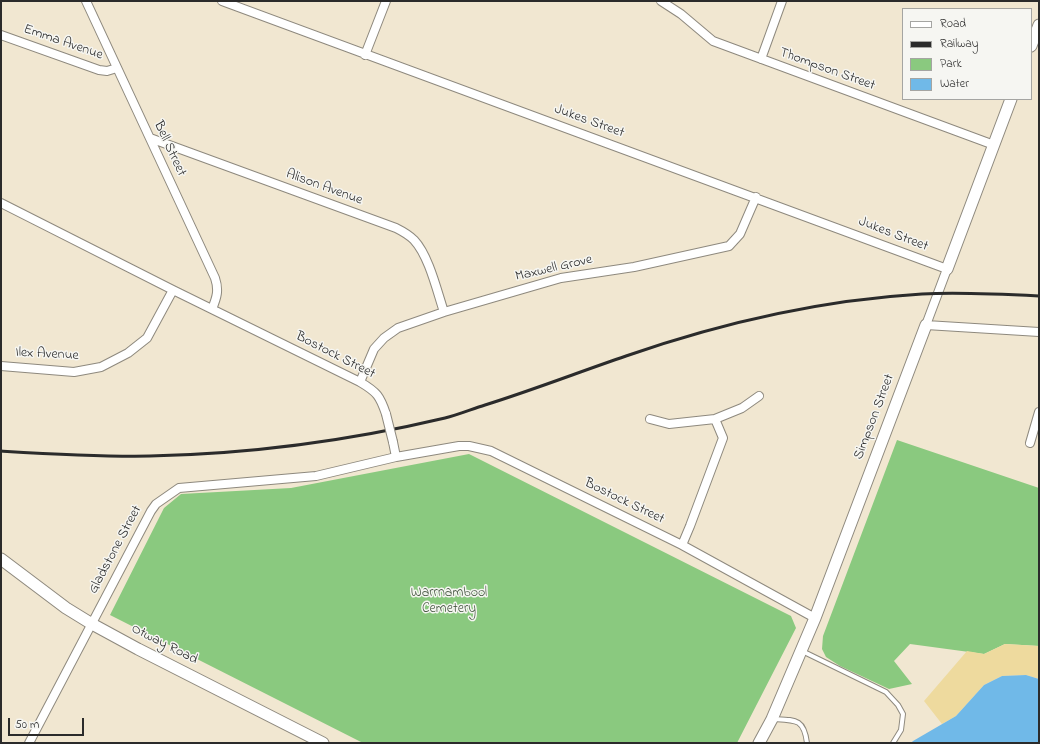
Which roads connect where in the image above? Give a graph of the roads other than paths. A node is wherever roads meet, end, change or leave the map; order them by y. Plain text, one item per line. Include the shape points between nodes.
1 (86, 1) edge
2 (222, 1) edge
3 (386, 1) edge
4 (661, 1) edge
5 (782, 1) edge
6 (1039, 25) edge
7 (1, 35) edge
8 (1032, 43) edge
9 (364, 55) junction
10 (761, 59) junction
11 (117, 68) junction
12 (1011, 100) edge
13 (150, 138) junction
14 (994, 145) junction
15 (756, 197) junction
16 (1, 202) edge
17 (947, 269) junction
18 (173, 290) junction
19 (212, 309) junction
20 (444, 312) junction
21 (926, 325) junction
22 (1039, 332) edge
23 (1, 366) edge
24 (360, 382) junction
25 (759, 396) dead end
26 (1039, 412) edge
27 (650, 419) dead end
28 (715, 419) junction
29 (1030, 443) dead end
30 (396, 457) junction
31 (682, 545) junction
32 (1, 559) edge
33 (815, 618) junction
34 (92, 624) junction
35 (802, 651) junction
36 (772, 718) junction
37 (29, 743) edge
38 (322, 743) edge
39 (759, 743) edge
40 (807, 743) edge
41 (893, 743) edge

1 - 11 street, Bell Street
2 - 9 street, Jukes Street
3 - 9 street
4 - 10 street, Thompson Street via 682,14 713,40
5 - 10 street
6 - 8 street
7 - 11 street, Emma Avenue via 99,70
9 - 15 street, Jukes Street
10 - 14 street, Thompson Street
11 - 13 street, Bell Street
12 - 14 street, Simpson Street
13 - 19 street, Bell Street via 217,282 218,292
13 - 20 street, Alison Avenue via 401,231 414,240 420,249 430,268
14 - 17 street, Simpson Street
15 - 17 street, Jukes Street
15 - 20 street, Maxwell Grove via 740,234 729,246 634,267 561,278
16 - 18 street, Bostock Street
17 - 21 street, Simpson Street
18 - 19 street, Bostock Street
18 - 23 street, Ilex Avenue via 147,338 128,353 101,367 74,372
19 - 24 street, Bostock Street
20 - 24 street, Maxwell Grove via 398,328 384,338 374,349
21 - 22 street
21 - 33 street, Simpson Street
24 - 30 street, Bostock Street, bridge via 372,389 381,399
25 - 28 street via 742,408
26 - 29 street
27 - 28 street via 669,424
28 - 31 street via 723,438
30 - 31 street, Bostock Street via 459,446 491,451
30 - 34 street, Gladstone Street via 316,476 180,488 156,504
31 - 33 street, Bostock Street
32 - 34 street, Otway Road via 66,608
33 - 35 street, Simpson Street
34 - 37 street, Gladstone Street
34 - 38 street, Otway Road
35 - 36 street, Simpson Street
35 - 41 lane via 886,692 903,714 901,730
36 - 39 street, Simpson Street
36 - 40 lane via 798,722 804,729

